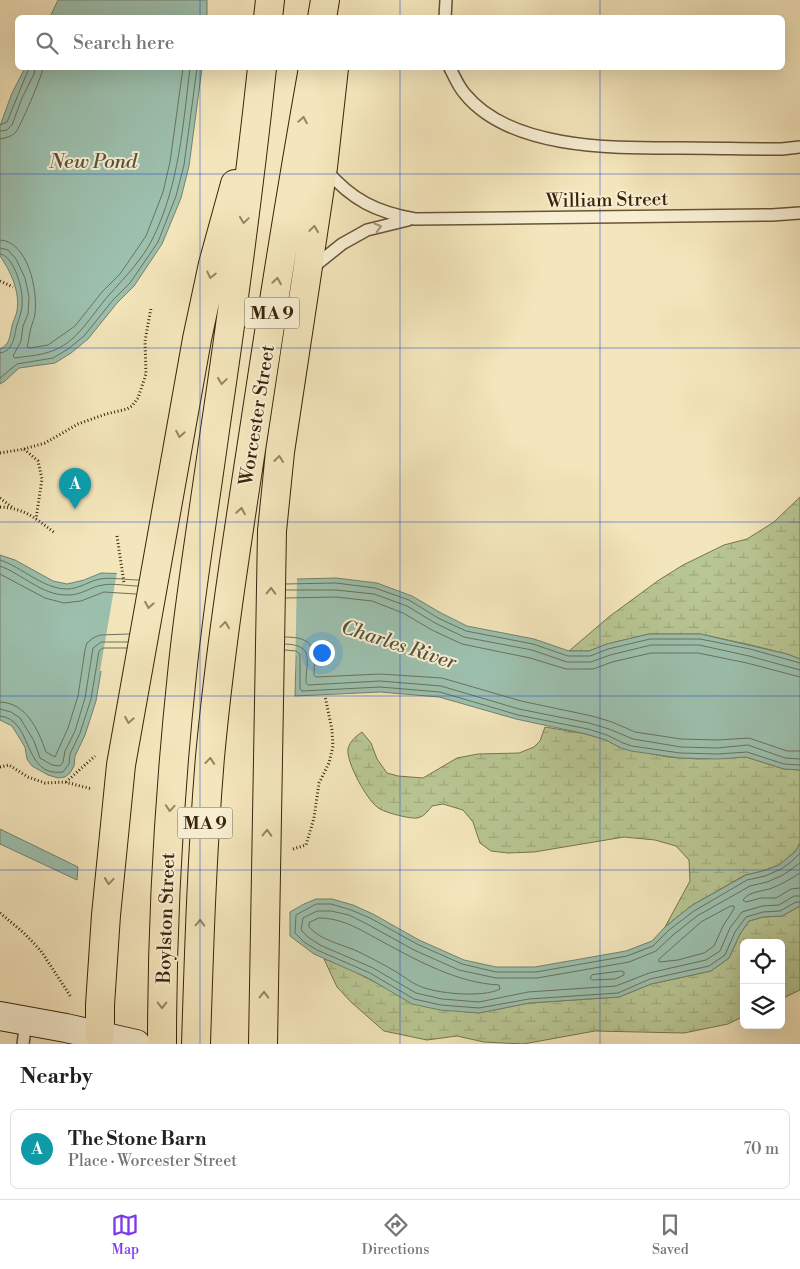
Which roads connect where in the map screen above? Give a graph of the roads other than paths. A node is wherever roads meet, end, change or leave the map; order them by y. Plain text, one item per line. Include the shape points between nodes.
1 (270, 0) edge
2 (325, 0) edge
3 (337, 0) edge
4 (446, 0) edge
5 (268, 15) edge
6 (322, 15) edge
7 (336, 15) edge
8 (445, 15) edge
9 (312, 70) edge
10 (334, 70) edge
11 (451, 70) edge
12 (261, 80) edge
13 (800, 147) edge
14 (324, 167) junction
15 (800, 213) edge
16 (415, 218) junction
17 (308, 271) junction
18 (182, 673) joint
19 (219, 674) joint
20 (0, 1016) edge
21 (25, 1032) edge
22 (100, 1036) junction
23 (136, 1044) edge
24 (162, 1044) edge
25 (196, 1044) edge
26 (263, 1044) edge

1 - 5 highway
2 - 6 highway
3 - 7 highway
4 - 8 lane
19 -> 9 highway, Worcester Street / MA 9 via 234,559
10 - 14 highway
11 - 13 lane via 464,94 486,112 512,127 541,136 612,148
12 -> 18 highway, Worcester Street / MA 9
12 -> 22 highway via 197,339 122,766 106,914
14 - 16 lane, William Street via 342,188 361,202 394,215
17 -> 14 highway
15 - 16 lane, William Street
17 -> 16 lane, William Street via 342,244 367,230
26 -> 17 highway via 274,503
18 -> 24 highway, Boylston Street / MA 9 via 170,810 162,965
25 -> 19 highway, Boylston Street / MA 9 via 206,808
20 - 21 street
21 - 22 street
22 - 23 street

